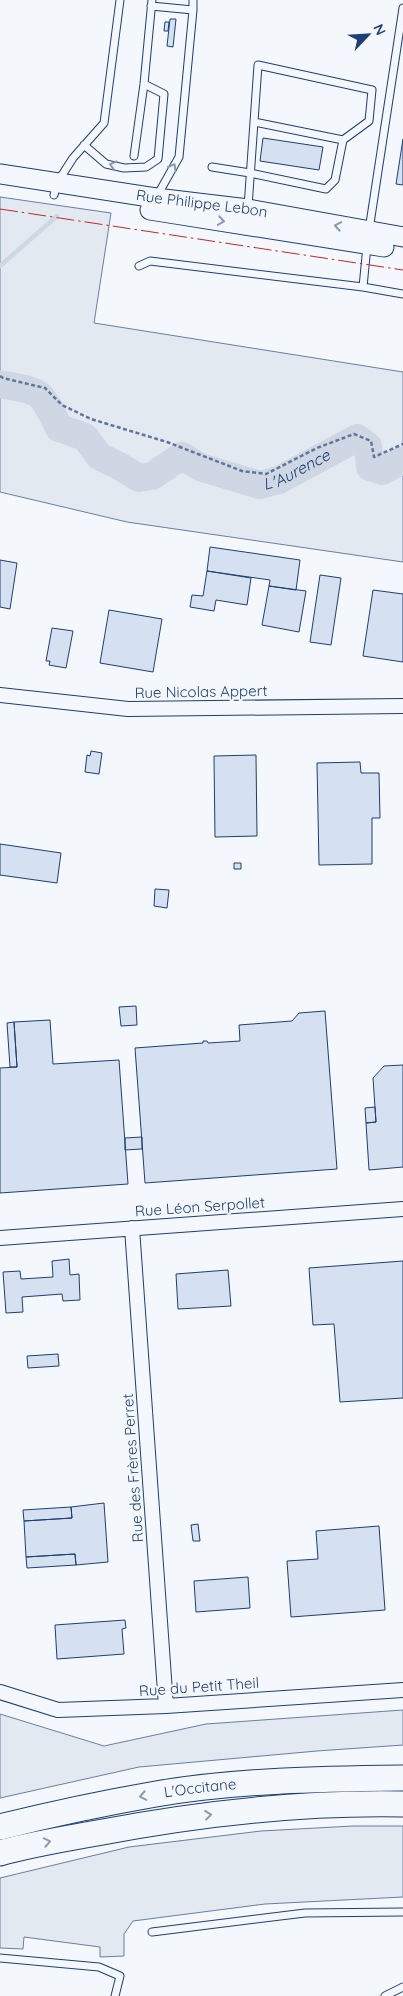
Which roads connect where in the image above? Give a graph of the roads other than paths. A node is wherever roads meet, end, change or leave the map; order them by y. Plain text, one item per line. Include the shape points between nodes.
1 (120, 0) edge
2 (193, 0) edge
3 (151, 3) edge
4 (403, 8) edge
5 (193, 10) junction
6 (144, 84) junction
7 (254, 122) junction
8 (343, 140) junction
9 (84, 145) junction
10 (134, 156) dead end
11 (212, 167) dead end
12 (250, 172) junction
13 (0, 174) edge
14 (0, 187) edge
15 (55, 189) junction
16 (152, 204) junction
17 (247, 217) junction
18 (403, 236) edge
19 (368, 238) junction
20 (403, 249) edge
21 (139, 266) dead end
22 (363, 287) junction
23 (403, 294) edge
24 (0, 695) edge
25 (403, 706) edge
26 (403, 1209) edge
27 (132, 1228) junction
28 (0, 1238) edge
29 (403, 1690) edge
30 (0, 1692) edge
31 (166, 1706) junction
32 (403, 1762) edge
33 (403, 1778) edge
34 (243, 1784) junction
35 (403, 1804) edge
36 (269, 1809) junction
37 (403, 1815) edge
38 (0, 1827) edge
39 (0, 1853) edge
40 (403, 1912) edge
41 (152, 1932) dead end
42 (0, 1958) edge
43 (403, 1987) edge
44 (115, 1996) edge
45 (385, 1996) edge

1 - 9 lane via 104,124
2 - 5 lane
3 - 5 lane
3 - 6 lane
4 - 19 lane
16 -> 5 lane via 179,157
6 -> 9 lane via 164,94 158,159 146,167 124,168 106,164
6 - 10 lane
7 - 8 lane
7 - 8 lane via 258,65 372,90 369,121
7 - 12 lane
8 - 12 lane via 335,180 326,189
9 - 15 lane
11 - 12 lane
12 - 17 lane
13 - 15 street, Rue Philippe Lebon
14 - 15 street, Rue Philippe Lebon
15 - 16 street, Rue Philippe Lebon
16 - 17 street, Rue Philippe Lebon
17 - 19 street, Rue Philippe Lebon
18 - 19 street, Rue Philippe Lebon
19 - 20 street, Rue Philippe Lebon
19 - 22 lane
21 - 22 lane via 150,262
22 - 23 lane
24 - 25 street, Rue Nicolas Appert via 128,710
26 - 27 street, Rue Léon Serpollet
27 - 28 street, Rue Léon Serpollet
27 - 31 street, Rue des Frères Perret
29 - 31 street, Rue du Petit Theil
30 - 31 street, Rue du Petit Theil via 58,1710
32 - 34 highway
33 - 34 highway, L'Occitane
34 -> 38 highway, L'Occitane via 158,1794
35 - 36 highway, L'Occitane
36 - 37 highway
39 -> 36 highway, L'Occitane via 152,1822
40 - 41 lane via 305,1913
42 - 44 lane via 99,1967 120,1976
43 - 45 lane

